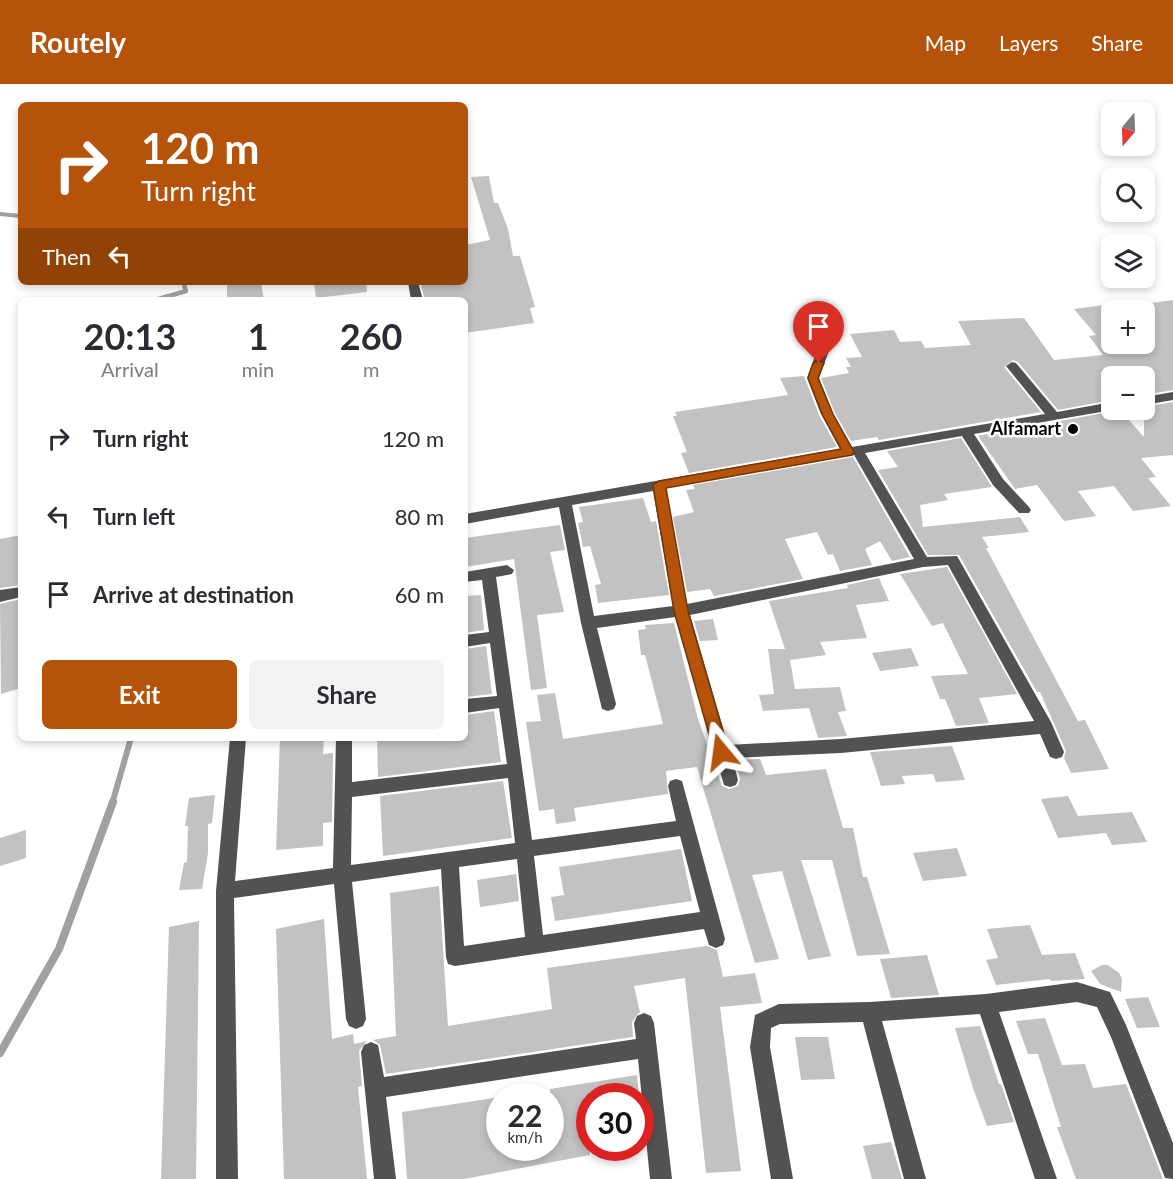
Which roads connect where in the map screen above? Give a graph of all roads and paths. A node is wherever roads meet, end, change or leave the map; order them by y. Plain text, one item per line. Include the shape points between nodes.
1 (824, 348) dead end
2 (1012, 366) dead end
3 (1173, 396) edge
4 (1155, 399) edge
5 (1101, 408) edge
6 (1054, 416) junction
7 (966, 432) junction
8 (852, 451) junction
9 (659, 485) junction
10 (565, 501) junction
11 (1024, 510) dead end
12 (468, 518) edge
13 (923, 562) junction
14 (507, 570) dead end
15 (488, 574) junction
16 (468, 577) edge
17 (18, 593) edge
18 (0, 596) edge
19 (681, 611) junction
20 (588, 623) junction
21 (498, 636) junction
22 (468, 641) edge
23 (506, 701) junction
24 (608, 704) dead end
25 (468, 706) edge
26 (1045, 727) junction
27 (238, 741) edge
28 (344, 741) edge
29 (721, 752) junction
30 (1056, 752) dead end
31 (516, 770) junction
32 (730, 780) dead end
33 (676, 786) dead end
34 (344, 790) junction
35 (686, 828) junction
36 (525, 850) junction
37 (450, 861) junction
38 (342, 875) junction
39 (225, 891) junction
40 (709, 919) junction
41 (716, 939) dead end
42 (535, 945) junction
43 (986, 1004) junction
44 (870, 1012) junction
45 (356, 1019) dead end
46 (644, 1023) dead end
47 (646, 1048) junction
48 (371, 1052) dead end
49 (376, 1088) junction
50 (1173, 1170) edge
51 (227, 1179) edge
52 (385, 1179) edge
53 (661, 1179) edge
54 (782, 1179) edge
55 (915, 1179) edge
56 (1046, 1179) edge

1 - 8 street via 813,378 827,414
2 - 6 street
3 - 4 street
5 - 6 street
6 - 7 street
7 - 8 street
7 - 11 street via 998,482
8 - 9 street
8 - 13 street
9 - 10 street
9 - 19 street
10 - 12 street
10 - 20 street
13 - 19 street
13 - 26 street via 952,560
14 - 15 street
15 - 16 street
15 - 21 street
17 - 18 street
19 - 20 street
19 - 29 street
20 - 24 street
21 - 22 street
21 - 23 street
23 - 25 street
23 - 31 street
26 - 29 street via 841,746
26 - 30 street
27 - 39 street
28 - 34 street
29 - 32 street
31 - 34 street
31 - 36 street
33 - 35 street
34 - 38 street
35 - 36 street
35 - 40 street
36 - 37 street
36 - 42 street
37 - 38 street
37 - 42 street via 455,957
38 - 39 street
38 - 45 street
39 - 51 street
40 - 41 street
40 - 42 street
43 - 44 street
43 - 50 street via 1077,992 1103,999
43 - 56 street
44 - 54 street via 779,1014 762,1023 760,1047
44 - 55 street
46 - 47 street
47 - 49 street
47 - 53 street
48 - 49 street
49 - 52 street

